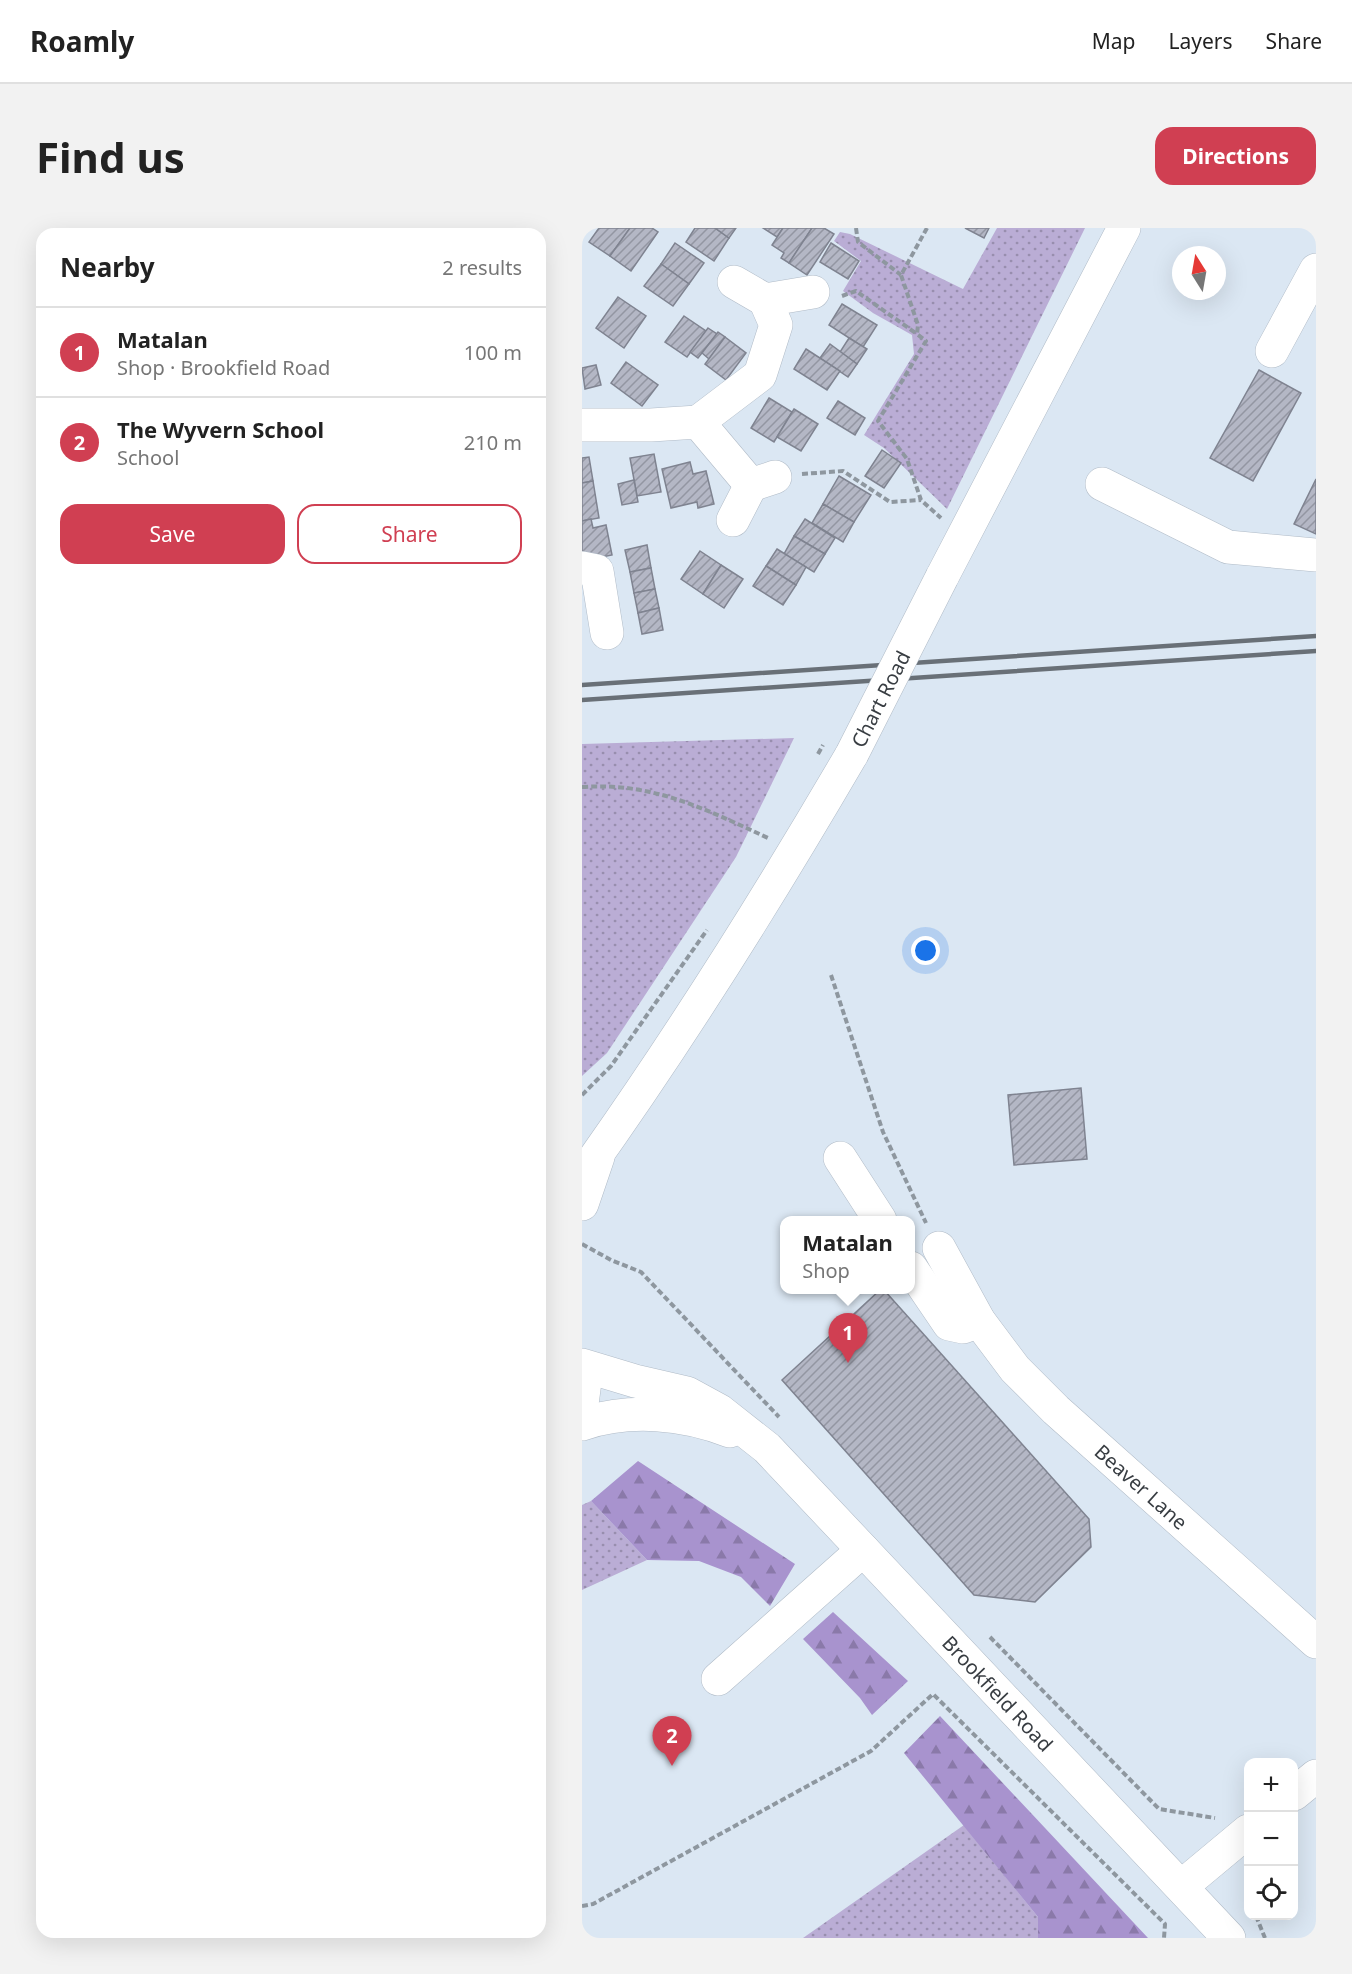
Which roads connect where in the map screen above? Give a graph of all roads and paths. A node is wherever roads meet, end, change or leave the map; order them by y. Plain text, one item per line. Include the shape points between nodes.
1 (856, 228) edge
2 (927, 228) edge
3 (1124, 228) edge
4 (1316, 270) edge
5 (901, 274) junction
6 (734, 282) dead end
7 (826, 295) joint
8 (765, 300) junction
9 (918, 334) junction
10 (1272, 351) dead end
11 (698, 422) junction
12 (582, 425) edge
13 (763, 481) junction
14 (1102, 484) dead end
15 (921, 500) junction
16 (733, 520) dead end
17 (946, 522) dead end
18 (1316, 555) edge
19 (582, 568) edge
20 (607, 633) dead end
21 (582, 787) edge
22 (764, 848) dead end
23 (714, 920) dead end
24 (831, 975) dead end
25 (582, 1095) edge
26 (601, 1150) junction
27 (840, 1158) dead end
28 (582, 1176) edge
29 (582, 1204) edge
30 (877, 1216) edge
31 (582, 1245) edge
32 (939, 1248) joint
33 (915, 1274) edge
34 (979, 1321) junction
35 (582, 1365) edge
36 (582, 1404) edge
37 (582, 1424) edge
38 (776, 1436) junction
39 (863, 1550) junction
40 (983, 1630) dead end
41 (1316, 1642) edge
42 (718, 1679) dead end
43 (1316, 1776) edge
44 (1298, 1790) edge
45 (1241, 1837) edge
46 (1182, 1886) junction
47 (582, 1906) edge
48 (1258, 1920) edge
49 (1228, 1936) edge
50 (1264, 1936) edge
51 (1164, 1938) edge

1 - 5 path via 858,242
2 - 5 path
3 - 26 main road, Chart Road, bridge via 852,754 699,1002
4 - 10 main road
5 - 9 path
6 - 8 main road
7 - 8 main road
7 - 9 path via 856,291
8 - 11 main road via 776,325 760,375
9 - 15 path via 926,341 878,421 907,459
11 - 12 main road
11 - 13 main road
13 - 15 path via 843,471 890,502
13 - 16 main road
14 - 18 main road via 1228,547
15 - 17 path
19 - 20 main road via 597,572
21 - 22 path via 626,787 680,798 770,839
23 - 25 path via 611,1066
24 - 32 path via 883,1132
26 - 28 main road, Chart Road
26 - 29 main road, Chart Road
27 - 30 main road
31 - 38 path via 641,1272
32 - 34 main road, Beaver Lane
33 - 34 main road via 949,1324 963,1327
34 - 41 main road, Beaver Lane via 1015,1369 1056,1410
35 - 36 main road
35 - 38 main road, Brookfield Road via 687,1393
37 - 38 main road, Brookfield Road via 624,1415 670,1416
38 - 39 main road, Brookfield Road
39 - 42 main road
39 - 46 main road, Brookfield Road
40 - 45 path via 1159,1809 1215,1818
43 - 44 main road
45 - 46 main road
46 - 49 main road, Brookfield Road
47 - 51 path via 593,1904 871,1751 933,1694 1165,1924
48 - 50 path

